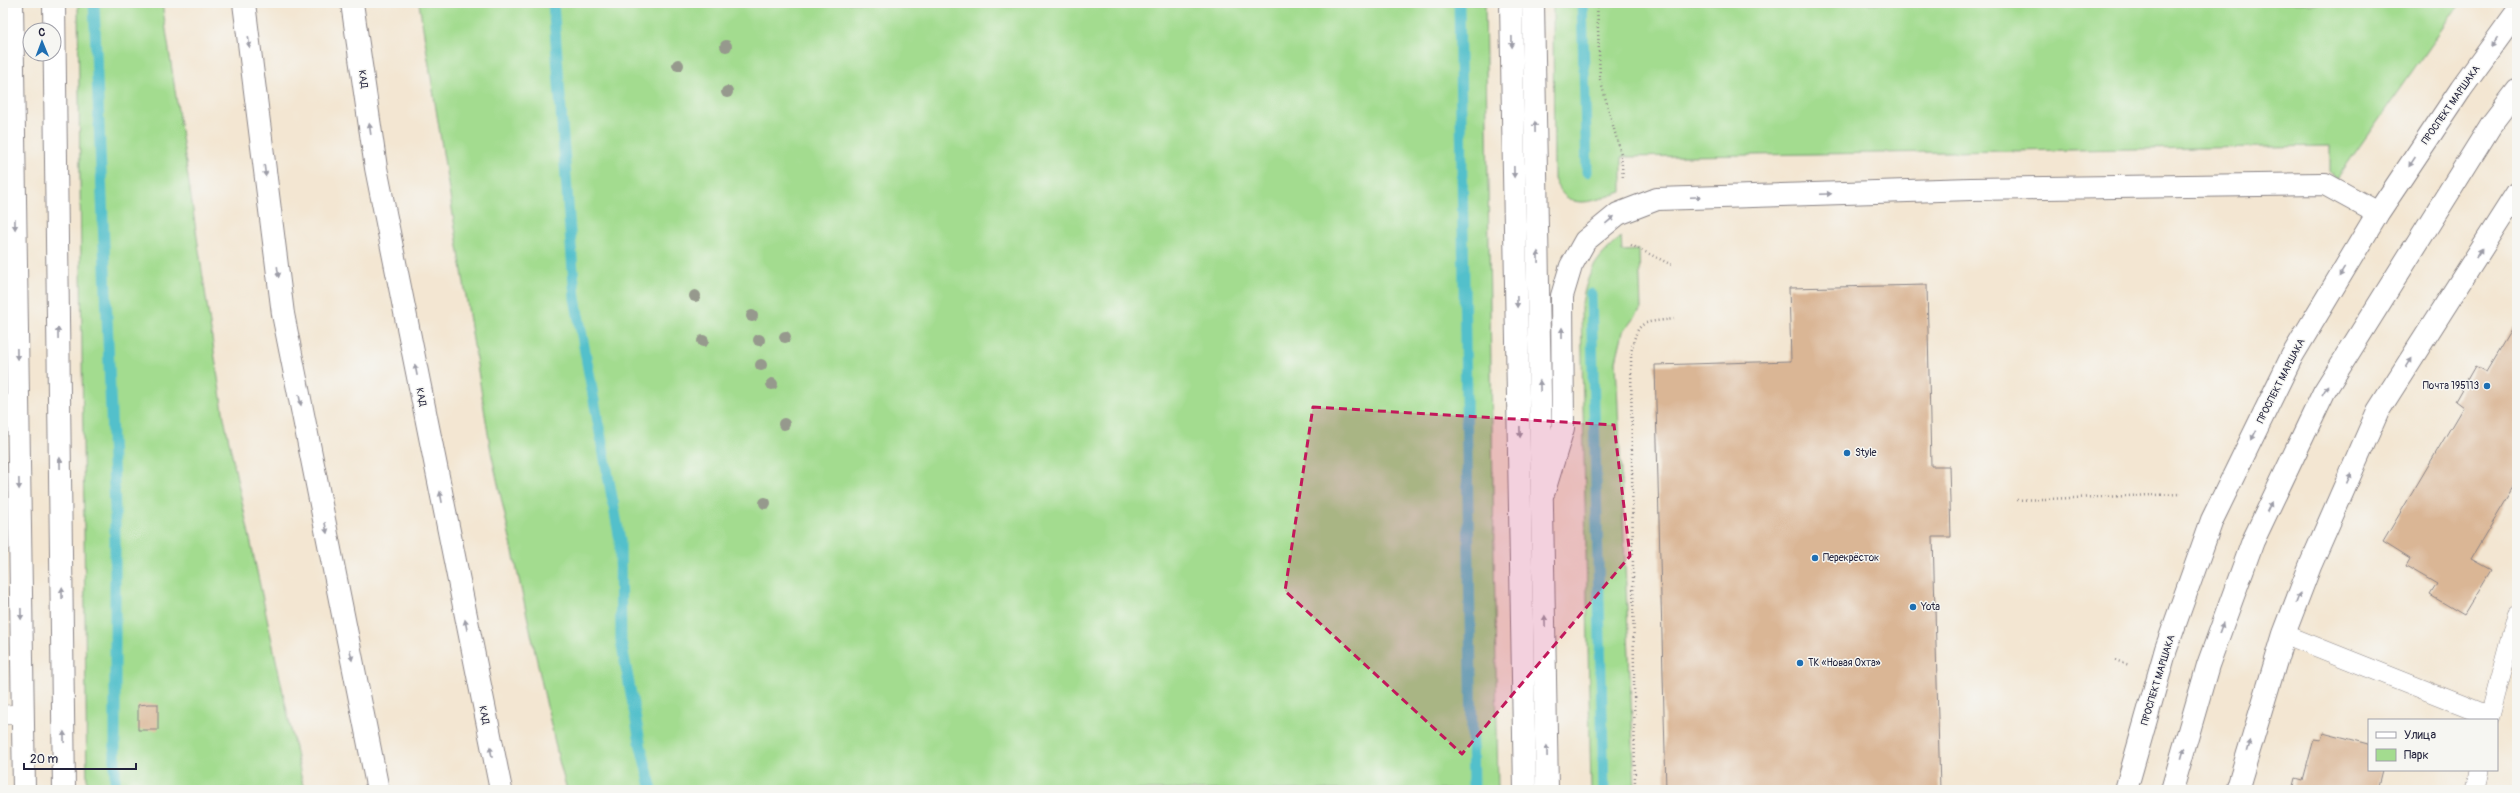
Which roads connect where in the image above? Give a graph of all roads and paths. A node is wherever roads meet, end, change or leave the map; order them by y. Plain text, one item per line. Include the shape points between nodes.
1 (12, 3) edge
2 (54, 3) edge
3 (244, 3) edge
4 (352, 3) edge
5 (1511, 3) edge
6 (1532, 3) edge
7 (1597, 3) edge
8 (2517, 12) edge
9 (2517, 91) edge
10 (2517, 193) edge
11 (2378, 213) junction
12 (1618, 214) junction
13 (1674, 318) dead end
14 (2181, 494) dead end
15 (1543, 496) junction
16 (2017, 500) dead end
17 (2517, 614) edge
18 (2284, 634) junction
19 (2115, 660) dead end
20 (2135, 667) dead end
21 (13, 714) edge
22 (2489, 718) edge
23 (2480, 771) edge
24 (24, 790) edge
25 (64, 790) edge
26 (378, 790) edge
27 (501, 790) edge
28 (1525, 790) edge
29 (1547, 790) edge
30 (1635, 790) edge
31 (2126, 790) edge
32 (2172, 790) edge
33 (2237, 790) edge
34 (2476, 790) edge

1 -> 21 main road
25 -> 2 main road
3 -> 26 main road via 283,314
27 -> 4 main road, КАД via 376,168
5 -> 28 main road
15 -> 6 main road
7 - 12 path via 1600,79 1621,160 1624,188
8 -> 11 main road, ПРОСПЕКТ МАРШАКА via 2461,89
32 -> 9 main road via 2208,665 2252,541 2324,392 2491,125
18 -> 10 main road via 2310,566 2378,411
12 -> 11 main road via 1657,199 1971,189 2325,184
11 -> 31 main road, ПРОСПЕКТ МАРШАКА via 2292,356 2212,520 2166,649
15 -> 12 main road via 1563,428 1562,296 1571,266 1585,241
13 - 30 path via 1646,322 1636,331 1631,353
14 - 16 path
29 -> 15 main road
17 - 22 lane
18 - 22 lane
33 -> 18 main road
19 - 20 path
21 - 24 main road
23 - 34 lane

